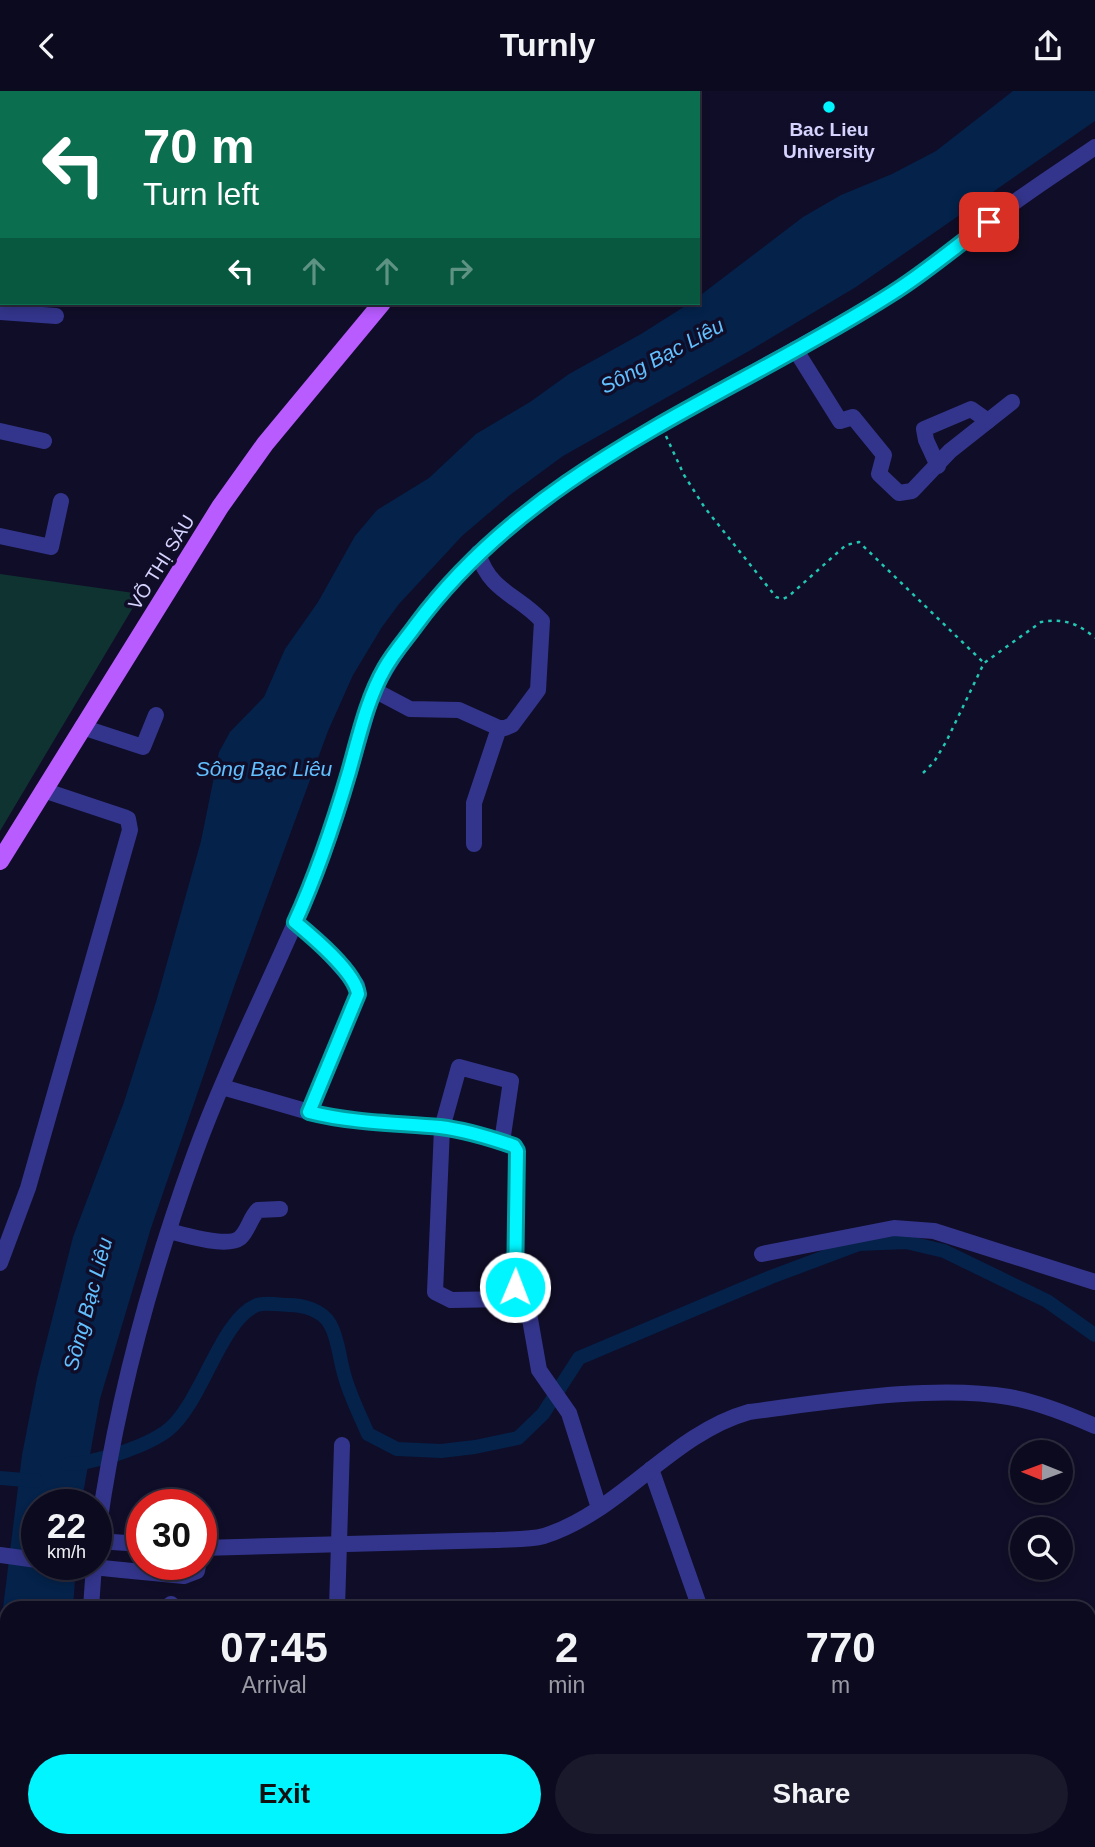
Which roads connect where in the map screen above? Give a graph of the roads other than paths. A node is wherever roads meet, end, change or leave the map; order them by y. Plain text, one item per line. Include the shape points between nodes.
1 (1095, 147) edge
2 (380, 305) edge
3 (0, 312) edge
4 (57, 316) dead end
5 (795, 349) junction
6 (1012, 402) dead end
7 (988, 421) junction
8 (0, 431) edge
9 (44, 441) dead end
10 (938, 466) junction
11 (61, 501) dead end
12 (0, 536) edge
13 (478, 552) junction
14 (374, 690) junction
15 (156, 715) dead end
16 (82, 727) junction
17 (499, 728) junction
18 (43, 790) junction
19 (474, 844) dead end
20 (0, 861) edge
21 (295, 922) junction
22 (222, 1087) junction
23 (309, 1112) junction
24 (442, 1128) junction
25 (502, 1142) junction
26 (280, 1209) dead end
27 (169, 1231) junction
28 (762, 1254) dead end
29 (0, 1263) edge
30 (1095, 1282) edge
31 (517, 1299) junction
32 (1095, 1426) edge
33 (342, 1445) dead end
34 (652, 1469) junction
35 (105, 1489) edge
36 (599, 1508) junction
37 (338, 1545) junction
38 (217, 1548) edge
39 (0, 1555) edge
40 (21, 1558) edge
41 (93, 1580) edge
42 (91, 1601) edge
43 (337, 1601) edge
44 (698, 1601) edge

1 - 5 street via 891,294
2 - 16 main road, VÕ THỊ SÁU via 235,486
3 - 4 street
5 - 10 street via 840,421 853,417 884,455 879,474 899,493 912,491
5 - 13 street via 591,465
6 - 7 street
7 - 10 street
7 - 10 street via 971,409 924,429
8 - 9 street
11 - 12 street via 51,547
13 - 14 street via 439,594 386,666
13 - 17 street via 483,571 492,581 542,621 538,690 512,725
14 - 17 street via 410,709 459,710
14 - 21 street via 342,796
15 - 16 street via 143,747
16 - 18 main road, VÕ THỊ SÁU
17 - 19 street via 474,803
18 - 20 main road, VÕ THỊ SÁU
18 - 29 street via 124,817 131,830 28,1188
21 - 22 street
21 - 23 street via 357,985 358,994
22 - 23 street
22 - 27 street
23 - 24 street
24 - 25 street
24 - 25 street via 459,1067 511,1081
24 - 31 street via 435,1292 451,1300
25 - 31 street via 517,1151
26 - 27 street via 258,1210 234,1241
27 - 35 street via 131,1360
28 - 30 street via 894,1228 934,1231
31 - 36 street via 528,1304 539,1370 569,1413
32 - 34 street via 994,1395 930,1393 833,1402 729,1417
33 - 37 street
34 - 36 street
34 - 44 street
36 - 37 street via 543,1536
37 - 38 street
37 - 43 street
39 - 40 street
41 - 42 street

